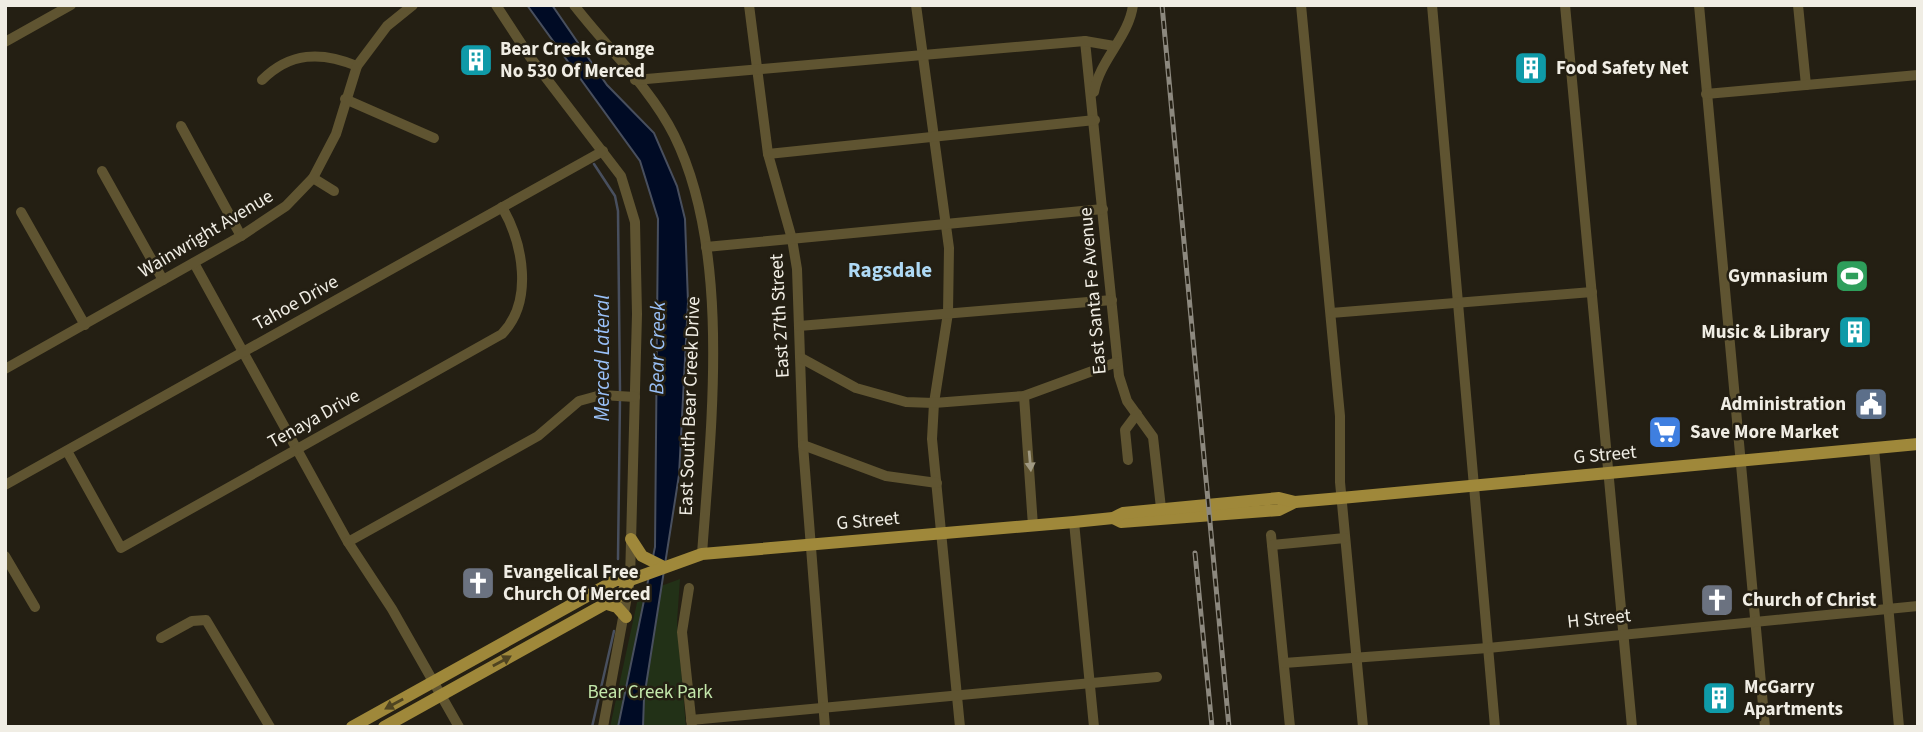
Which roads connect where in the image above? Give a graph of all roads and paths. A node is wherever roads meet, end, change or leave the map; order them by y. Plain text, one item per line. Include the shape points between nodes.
1 (71, 5) edge
2 (413, 5) edge
3 (496, 5) edge
4 (574, 5) edge
5 (749, 5) edge
6 (916, 5) edge
7 (1133, 5) edge
8 (1301, 5) edge
9 (1432, 5) edge
10 (1565, 5) edge
11 (1699, 5) edge
12 (1798, 5) edge
13 (1085, 41) junction
14 (5, 42) edge
15 (1114, 46) junction
16 (922, 53) junction
17 (357, 66) junction
18 (757, 69) junction
19 (1918, 75) edge
20 (262, 80) dead end
21 (635, 80) junction
22 (1805, 85) junction
23 (1706, 94) junction
24 (345, 99) junction
25 (1093, 102) junction
26 (1095, 120) junction
27 (181, 126) dead end
28 (935, 136) junction
29 (434, 138) dead end
30 (603, 151) junction
31 (768, 154) junction
32 (102, 171) dead end
33 (313, 178) junction
34 (334, 191) dead end
35 (502, 207) junction
36 (1103, 209) junction
37 (21, 212) dead end
38 (948, 223) junction
39 (241, 236) junction
40 (792, 239) junction
41 (706, 247) junction
42 (194, 263) junction
43 (163, 281) junction
44 (1592, 292) junction
45 (1112, 300) junction
46 (1459, 302) junction
47 (948, 313) junction
48 (1331, 313) junction
49 (86, 325) junction
50 (799, 326) junction
51 (242, 352) junction
52 (801, 358) junction
53 (1117, 362) junction
54 (5, 369) edge
55 (626, 396) junction
56 (1024, 396) junction
57 (934, 403) junction
58 (1137, 414) junction
59 (1918, 444) edge
60 (803, 445) junction
61 (1874, 448) junction
62 (296, 449) junction
63 (67, 451) junction
64 (1128, 460) dead end
65 (1741, 461) junction
66 (1608, 473) junction
67 (937, 483) junction
68 (5, 485) edge
69 (1475, 486) junction
70 (1341, 498) junction
71 (1295, 502) junction
72 (1161, 508) junction
73 (1113, 518) junction
74 (1074, 522) junction
75 (1033, 526) junction
76 (943, 534) junction
77 (1345, 538) junction
78 (631, 539) junction
79 (348, 542) junction
80 (810, 545) junction
81 (702, 554) junction
82 (5, 556) edge
83 (662, 566) junction
84 (635, 577) junction
85 (689, 588) dead end
86 (604, 603) junction
87 (1918, 606) edge
88 (35, 607) dead end
89 (1889, 608) junction
90 (626, 617) junction
91 (1755, 621) junction
92 (1624, 634) junction
93 (161, 638) dead end
94 (1488, 648) junction
95 (1356, 659) junction
96 (1284, 663) junction
97 (1157, 677) dead end
98 (435, 681) junction
99 (1089, 683) junction
100 (442, 694) junction
101 (957, 696) junction
102 (823, 708) junction
103 (692, 724) edge
104 (270, 727) edge
105 (352, 727) edge
106 (384, 727) edge
107 (459, 727) edge
108 (603, 727) edge
109 (825, 727) edge
110 (960, 727) edge
111 (1094, 727) edge
112 (1290, 727) edge
113 (1363, 727) edge
114 (1495, 727) edge
115 (1632, 727) edge
116 (1765, 727) edge
117 (1899, 727) edge

1 - 14 street
2 - 17 street, Wainwright Avenue via 387,26
3 - 30 street
4 - 21 street, East South Bear Creek Drive
5 - 18 street, East 27th Street
6 - 16 street
7 - 15 street, East Santa Fe Avenue via 1128,25
8 - 48 street
9 - 46 street
10 - 44 street
11 - 23 street
12 - 22 street
13 - 15 street
13 - 16 street
13 - 25 street, East Santa Fe Avenue
15 - 25 street, East Santa Fe Avenue via 1098,78
16 - 18 street
16 - 28 street
17 - 20 street via 337,57 311,55 288,61
17 - 24 street, Wainwright Avenue
18 - 21 street
18 - 31 street, East 27th Street
19 - 22 street
21 - 41 street, East South Bear Creek Drive via 662,114 679,147
22 - 23 street
23 - 65 street
24 - 29 street
24 - 33 street, Wainwright Avenue via 336,134
25 - 26 street, East Santa Fe Avenue
26 - 28 street
26 - 36 street, East Santa Fe Avenue
27 - 39 street
28 - 31 street
28 - 38 street
30 - 35 street, Tahoe Drive
30 - 55 street via 621,176 635,222 637,314
31 - 40 street, East 27th Street
32 - 43 street
33 - 34 street
33 - 39 street, Wainwright Avenue via 286,206
35 - 51 street, Tahoe Drive
35 - 62 street, Tenaya Drive via 514,227 520,259 519,308 513,323 502,334
36 - 38 street
36 - 45 street, East Santa Fe Avenue
37 - 49 street
38 - 40 street
38 - 47 street
39 - 42 street, Wainwright Avenue
40 - 41 street
40 - 50 street, East 27th Street
41 - 81 street, East South Bear Creek Drive via 713,314
42 - 43 street, Wainwright Avenue
42 - 51 street
43 - 49 street, Wainwright Avenue
44 - 46 street
44 - 66 street
45 - 47 street
45 - 53 street, East Santa Fe Avenue
46 - 48 street
46 - 69 street
47 - 50 street
47 - 57 street
48 - 70 street via 1342,435
49 - 54 street, Wainwright Avenue
50 - 52 street, East 27th Street
51 - 62 street
51 - 63 street, Tahoe Drive
52 - 57 street via 836,379 881,396
52 - 60 street, East 27th Street
53 - 56 street
53 - 58 street, East Santa Fe Avenue via 1122,391
55 - 78 street
55 - 79 street via 601,395 579,401 538,436
56 - 57 street
56 -> 75 street
57 - 67 street
58 - 64 street via 1125,430
58 - 72 street, East Santa Fe Avenue via 1154,440
59 - 61 main road, G Street
60 - 67 street via 886,476
60 - 80 street, East 27th Street
61 - 65 main road, G Street
61 - 89 street
62 - 63 street, Tenaya Drive via 121,548
62 - 79 street
63 - 68 street, Tahoe Drive
65 - 66 main road, G Street
65 - 91 street
66 - 69 main road, G Street
66 - 92 street
67 - 76 street
69 - 70 main road, G Street
69 - 94 street
70 - 71 main road, G Street
70 - 77 street
71 - 72 main road, G Street via 1279,498
71 - 73 main road, G Street via 1279,510 1121,522
72 - 73 main road, G Street
73 - 74 main road, G Street
74 - 75 main road, G Street
74 - 99 street
75 - 76 main road, G Street
76 - 80 main road, G Street
76 - 101 street
77 - 95 street
77 - 96 street via 1272,540
78 - 83 main road via 643,556
78 - 84 street
79 - 98 street
80 - 81 main road, G Street
80 - 102 street, East 27th Street
81 - 83 main road, G Street
82 - 88 street
83 - 84 main road, G Street
84 - 86 main road, G Street via 621,595
84 - 90 street
84 - 98 main road, G Street via 616,580
85 - 103 street via 682,624
86 - 90 main road via 617,607
100 -> 86 main road, G Street
87 - 89 street, H Street
89 - 91 street, H Street
89 - 117 street
90 - 108 street
91 - 92 street, H Street
91 - 116 street
92 - 94 street, H Street
92 - 115 street
93 - 104 street via 192,621 206,620
94 - 95 street, H Street
94 - 114 street
95 - 96 street, H Street
95 - 113 street
96 - 112 street
97 - 99 street
98 - 100 street
98 -> 105 main road, G Street
99 - 101 street
99 - 111 street
100 - 106 main road, G Street
100 - 107 street
101 - 102 street
101 - 110 street
102 - 103 street
102 - 109 street, East 27th Street

